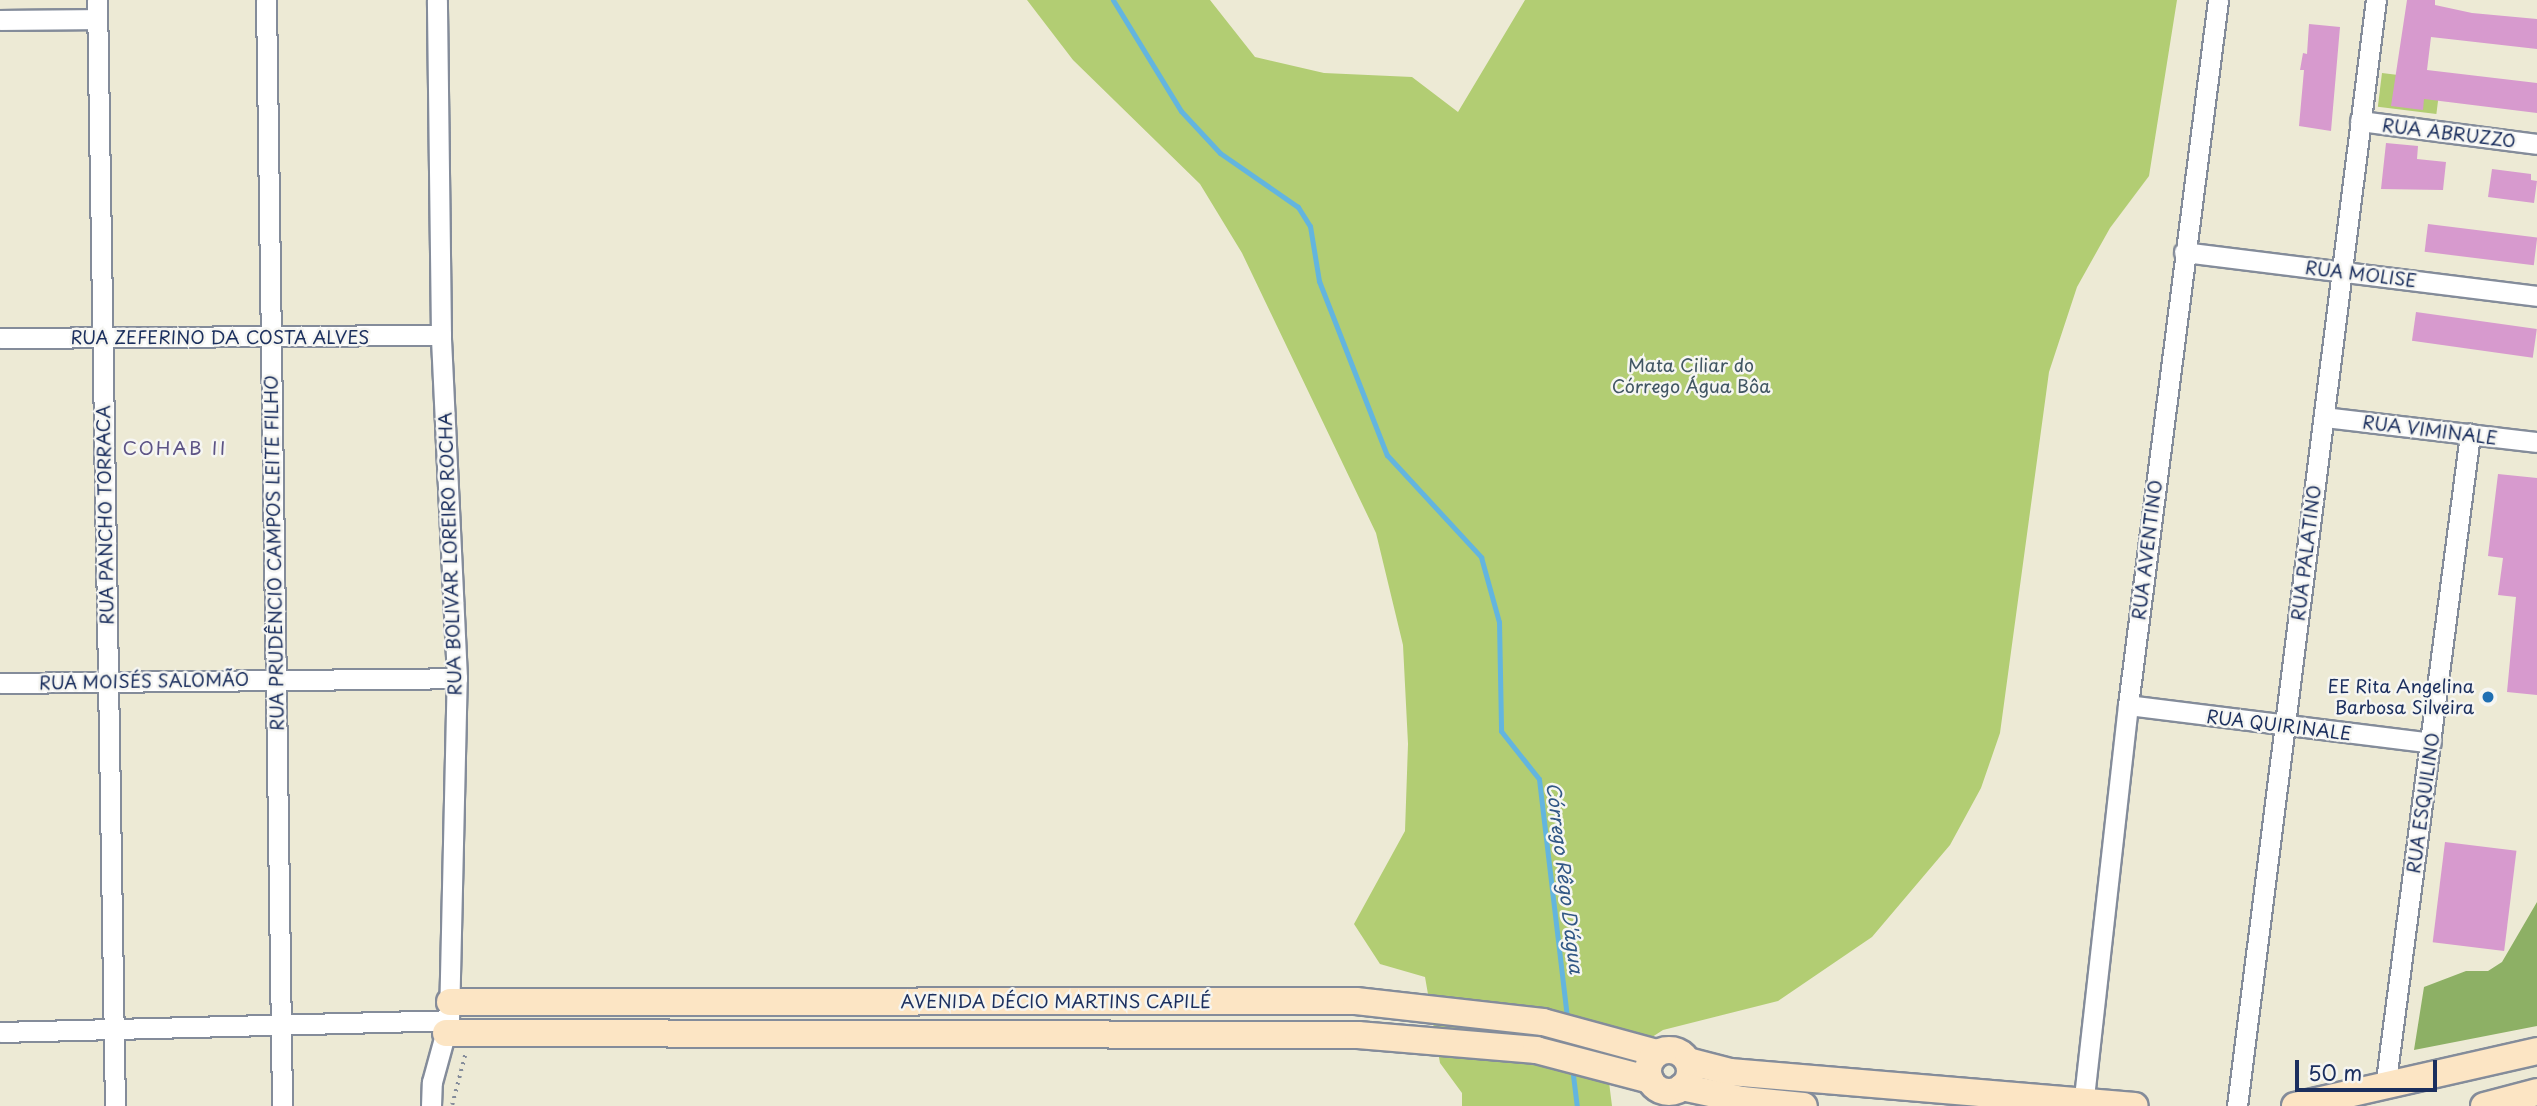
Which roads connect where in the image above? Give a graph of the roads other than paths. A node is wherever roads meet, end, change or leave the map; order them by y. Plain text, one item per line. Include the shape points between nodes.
1 (266, 0) edge
2 (437, 0) edge
3 (2218, 0) edge
4 (2376, 0) edge
5 (97, 9) edge
6 (0, 20) edge
7 (2360, 121) junction
8 (2537, 144) edge
9 (2184, 252) junction
10 (2342, 272) junction
11 (2537, 296) edge
12 (441, 335) junction
13 (271, 336) junction
14 (102, 337) junction
15 (0, 338) edge
16 (2324, 416) junction
17 (2470, 434) junction
18 (2537, 442) edge
19 (457, 678) junction
20 (276, 679) junction
21 (108, 681) junction
22 (0, 682) edge
23 (2128, 705) junction
24 (2284, 726) junction
25 (2431, 743) junction
26 (448, 1018) junction
27 (281, 1024) junction
28 (113, 1029) junction
29 (0, 1032) edge
30 (2537, 1051) edge
31 (1657, 1053) junction
32 (1688, 1061) junction
33 (2385, 1088) junction
34 (1660, 1091) edge
35 (2537, 1092) edge
36 (2083, 1103) edge
37 (115, 1106) edge
38 (282, 1106) edge
39 (431, 1106) edge
40 (1804, 1106) edge
41 (2135, 1106) edge
42 (2237, 1106) edge
43 (2295, 1106) edge
44 (2484, 1106) edge

1 - 13 street, RUA PRUDÊNCIO CAMPOS LEITE FILHO
2 - 12 street, RUA BOLIVAR LOREIRO ROCHA
3 - 9 street, RUA AVENTINO
4 - 7 street, RUA PALATINO
5 - 6 street
5 - 14 street, RUA PANCHO TORRACA
7 - 8 street, RUA ABRUZZO
7 - 10 street, RUA PALATINO
9 - 10 street, RUA MOLISE
9 - 23 street, RUA AVENTINO
10 - 11 street, RUA MOLISE
10 - 16 street, RUA PALATINO
12 - 13 street, RUA ZEFERINO DA COSTA ALVES
12 - 19 street, RUA BOLIVAR LOREIRO ROCHA
13 - 14 street, RUA ZEFERINO DA COSTA ALVES
13 - 20 street, RUA PRUDÊNCIO CAMPOS LEITE FILHO
14 - 15 street, RUA ZEFERINO DA COSTA ALVES
14 - 21 street, RUA PANCHO TORRACA
16 - 17 street, RUA VIMINALE
16 - 24 street, RUA PALATINO
17 - 18 street, RUA VIMINALE
17 - 25 street, RUA ESQUILINO
19 - 20 street, RUA MOISÉS SALOMÃO
19 - 26 street, RUA BOLIVAR LOREIRO ROCHA
20 - 21 street, RUA MOISÉS SALOMÃO
20 - 27 street, RUA PRUDÊNCIO CAMPOS LEITE FILHO
21 - 22 street, RUA MOISÉS SALOMÃO
21 - 28 street, RUA PANCHO TORRACA
23 - 24 street, RUA QUIRINALE
23 - 36 street, RUA AVENTINO
24 - 25 street, RUA QUIRINALE
24 - 42 street, RUA PALATINO
25 - 33 street, RUA ESQUILINO
26 - 27 street
26 - 31 street, AVENIDA DÉCIO MARTINS CAPILÉ via 1356,1001 1570,1029
26 - 34 street, AVENIDA DÉCIO MARTINS CAPILÉ via 1359,1035 1536,1050
26 - 39 street, RUA BOLIVAR LOREIRO ROCHA via 432,1082
27 - 28 street
27 - 38 street, RUA PRUDÊNCIO CAMPOS LEITE FILHO
28 - 29 street
28 - 37 street, RUA PANCHO TORRACA
30 - 33 street
31 - 32 street, AVENIDA DÉCIO MARTINS CAPILÉ via 1668,1049
31 - 34 street via 1649,1063
32 - 34 street via 1690,1074
32 - 36 street, AVENIDA DÉCIO MARTINS CAPILÉ via 1730,1072
33 - 43 street
34 - 40 street, AVENIDA DÉCIO MARTINS CAPILÉ
35 - 44 street
36 - 41 street, AVENIDA DÉCIO MARTINS CAPILÉ

